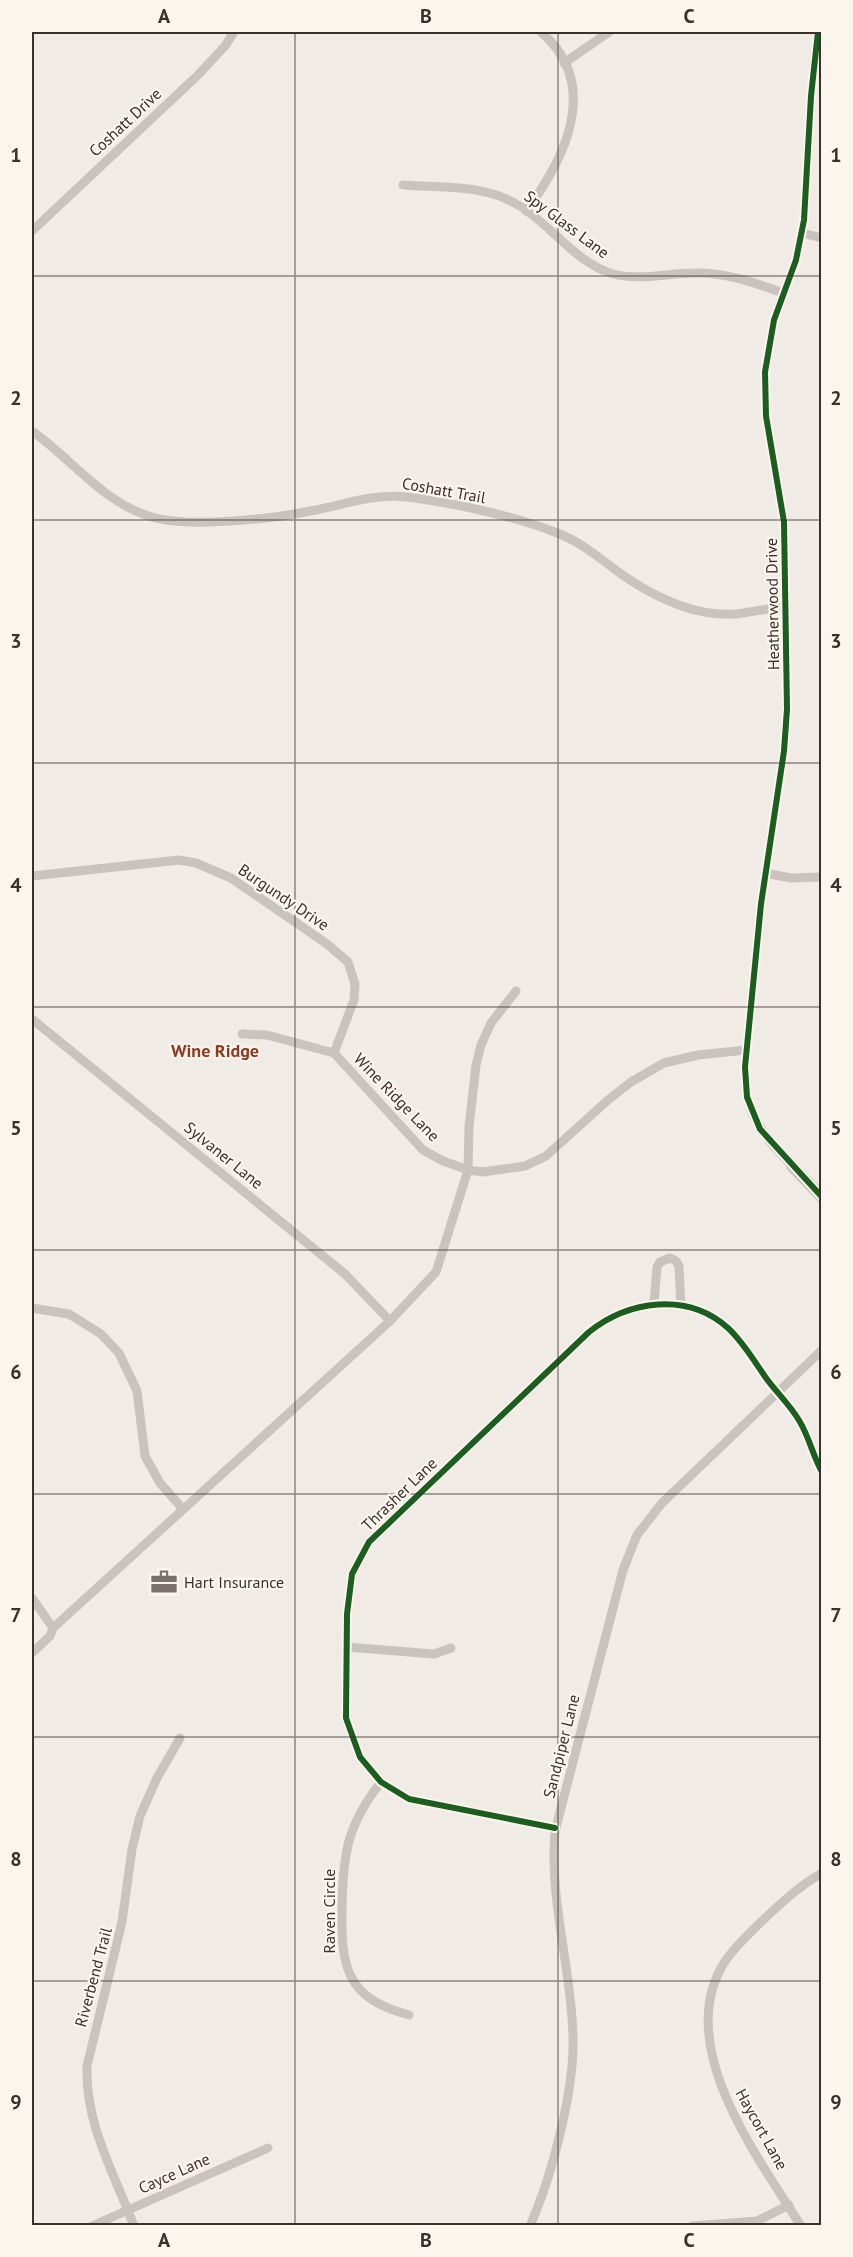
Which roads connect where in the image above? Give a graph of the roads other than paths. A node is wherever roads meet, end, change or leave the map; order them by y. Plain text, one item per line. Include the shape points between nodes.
1 (234, 32) edge
2 (541, 32) edge
3 (609, 32) edge
4 (818, 32) edge
5 (564, 63) junction
6 (403, 185) dead end
7 (526, 211) junction
8 (32, 231) edge
9 (802, 233) junction
10 (822, 238) edge
11 (783, 293) junction
12 (32, 431) edge
13 (786, 607) junction
14 (765, 873) junction
15 (32, 876) edge
16 (822, 877) edge
17 (516, 991) dead end
18 (32, 1019) edge
19 (242, 1034) dead end
20 (746, 1050) junction
21 (334, 1053) junction
22 (792, 1167) joint
23 (468, 1170) junction
24 (822, 1197) edge
25 (654, 1303) junction
26 (681, 1306) junction
27 (32, 1308) edge
28 (390, 1322) junction
29 (822, 1350) edge
30 (778, 1392) junction
31 (822, 1472) edge
32 (182, 1508) junction
33 (32, 1598) edge
34 (53, 1628) junction
35 (347, 1647) junction
36 (451, 1648) dead end
37 (32, 1653) edge
38 (180, 1738) dead end
39 (381, 1782) junction
40 (555, 1828) junction
41 (822, 1873) edge
42 (409, 2015) dead end
43 (268, 2148) dead end
44 (789, 2205) junction
45 (128, 2210) junction
46 (93, 2226) edge
47 (134, 2226) edge
48 (530, 2226) edge
49 (692, 2226) edge
50 (801, 2226) edge

1 - 8 street, Coshatt Drive via 198,75
2 - 5 street
3 - 5 street
4 - 9 street, Heatherwood Drive
5 - 7 street via 574,99 572,128 563,151
6 - 7 street, Spy Glass Lane via 482,190
7 - 11 street, Spy Glass Lane via 584,260 611,273 636,277 713,274
9 - 10 street
9 - 11 street, Heatherwood Drive
11 - 13 street, Heatherwood Drive via 770,337 764,388 784,522
12 - 13 street, Coshatt Trail via 113,500 152,518 191,522 262,518 370,497 406,497 516,520 562,535 666,602 684,608 737,614
13 - 14 street, Heatherwood Drive via 784,751
14 - 16 street via 791,878
14 - 20 street, Heatherwood Drive
15 - 21 street, Burgundy Drive via 179,860 231,878 348,962 355,984 354,1000
17 - 23 street via 491,1023 476,1065
18 - 28 street, Sylvaner Lane via 345,1274
19 - 21 street, Wine Ridge Lane via 267,1035
20 - 22 street, Heatherwood Drive via 748,1104 760,1129
20 - 23 street, Wine Ridge Lane via 664,1063 608,1100 546,1156 502,1171
21 - 23 street, Wine Ridge Lane via 423,1150
22 - 24 street
23 - 28 street via 436,1272
25 - 26 street, Thrasher Lane
25 - 26 street via 657,1267 670,1258 678,1263
25 - 35 street, Thrasher Lane via 626,1310 589,1332 381,1528 352,1574
26 - 30 street, Thrasher Lane via 727,1327
27 - 32 street via 69,1314 101,1334 119,1353 137,1391 145,1456 160,1483
28 - 32 street
29 - 30 street, Sandpiper Lane
30 - 31 street, Thrasher Lane via 801,1423
30 - 40 street, Sandpiper Lane via 662,1503 630,1548
32 - 34 street
33 - 34 street
34 - 37 street
35 - 36 street via 420,1654
35 - 39 street, Thrasher Lane via 349,1731 360,1757
38 - 45 street, Riverbend Trail via 140,1816 122,1922 87,2066 86,2086 95,2128
39 - 40 street, Thrasher Lane via 396,1793 425,1803
39 - 42 street, Raven Circle via 354,1821 345,1850 341,1946 347,1970 361,1990 390,2010
40 - 48 street, Sandpiper Lane via 553,1876 572,2017 573,2060 550,2167
41 - 44 street, Haycort Lane via 786,1899 733,1950 717,1977 708,2007 709,2045 727,2099
43 - 45 street, Cayce Lane
44 - 49 street via 757,2221
44 - 50 street, Haycort Lane
45 - 46 street, Cayce Lane
45 - 47 street, Riverbend Trail

